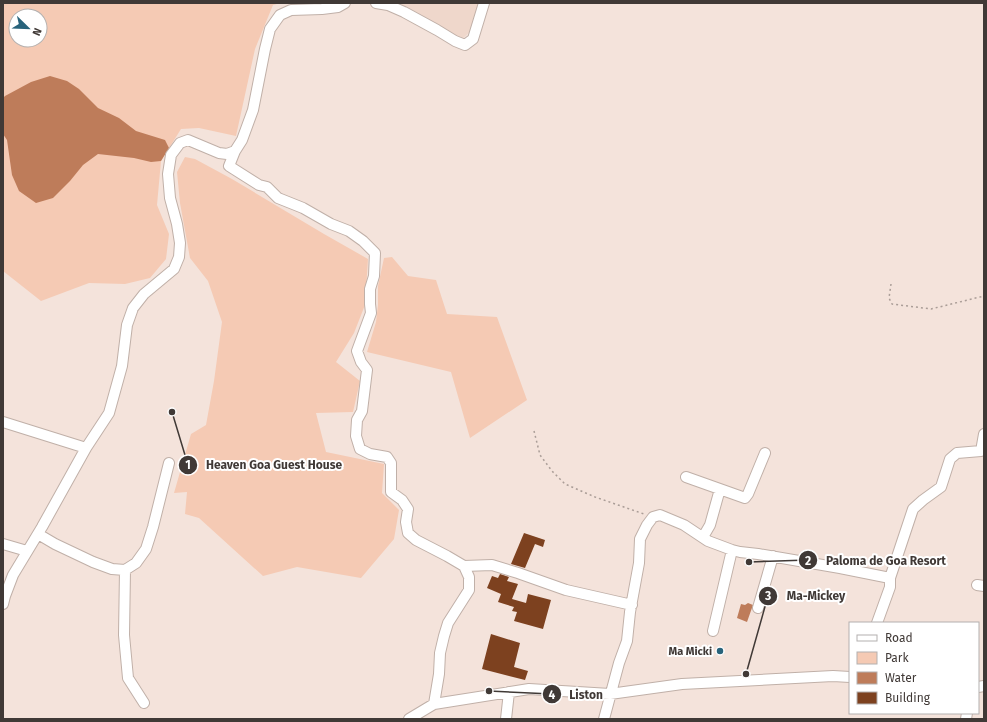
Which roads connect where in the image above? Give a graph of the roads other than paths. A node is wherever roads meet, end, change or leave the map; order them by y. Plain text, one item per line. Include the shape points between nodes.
1 (345, 3) edge
2 (376, 3) edge
3 (484, 3) edge
4 (235, 151) junction
5 (3, 422) edge
6 (984, 434) edge
7 (86, 448) junction
8 (765, 453) dead end
9 (169, 463) dead end
10 (686, 477) dead end
11 (720, 489) junction
12 (38, 534) junction
13 (703, 537) junction
14 (3, 544) edge
15 (732, 550) junction
16 (27, 551) junction
17 (773, 556) junction
18 (464, 566) junction
19 (125, 570) junction
20 (890, 578) junction
21 (3, 604) edge
22 (632, 605) junction
23 (758, 608) dead end
24 (877, 622) edge
25 (713, 631) dead end
26 (849, 677) edge
27 (509, 692) junction
28 (610, 694) junction
29 (144, 703) dead end
30 (434, 704) junction
31 (409, 719) edge
32 (506, 719) edge
33 (604, 719) edge

1 - 4 street via 338,7 291,10 280,15 270,29 253,110
2 - 3 street via 404,12 464,45 473,39
4 - 7 street via 219,153 188,140 180,143 171,155 168,174 170,198 180,243 179,257 174,269 144,294 133,308 127,325 122,366 109,413
4 - 18 street via 229,166 259,185 267,187 278,198 349,231 375,253 374,276 370,289 371,313 357,351 367,370 356,436 360,449 370,454 388,456 391,463 391,492 402,500 408,509 408,533
5 - 7 street
6 - 20 street via 981,451 957,453 950,459 941,487 913,509
7 - 12 street
8 - 11 street via 745,498
9 - 19 street via 146,549 136,563
10 - 11 street
11 - 13 street via 710,524
12 - 16 street
12 - 19 street via 93,562 112,569
13 - 15 street
13 - 22 street via 660,515 653,517 640,539
14 - 16 street
15 - 17 street
15 - 25 street
16 - 21 street via 13,575
17 - 20 street
17 - 23 street
18 - 22 street via 492,565 566,590
18 - 30 street via 469,577 469,590 448,623 444,636
19 - 29 street via 124,635 128,678
20 - 24 street via 890,587
22 - 28 street via 627,641
26 - 28 street via 682,684
27 - 28 street via 529,689
27 - 30 street
27 - 32 street
28 - 33 street
30 - 31 street

